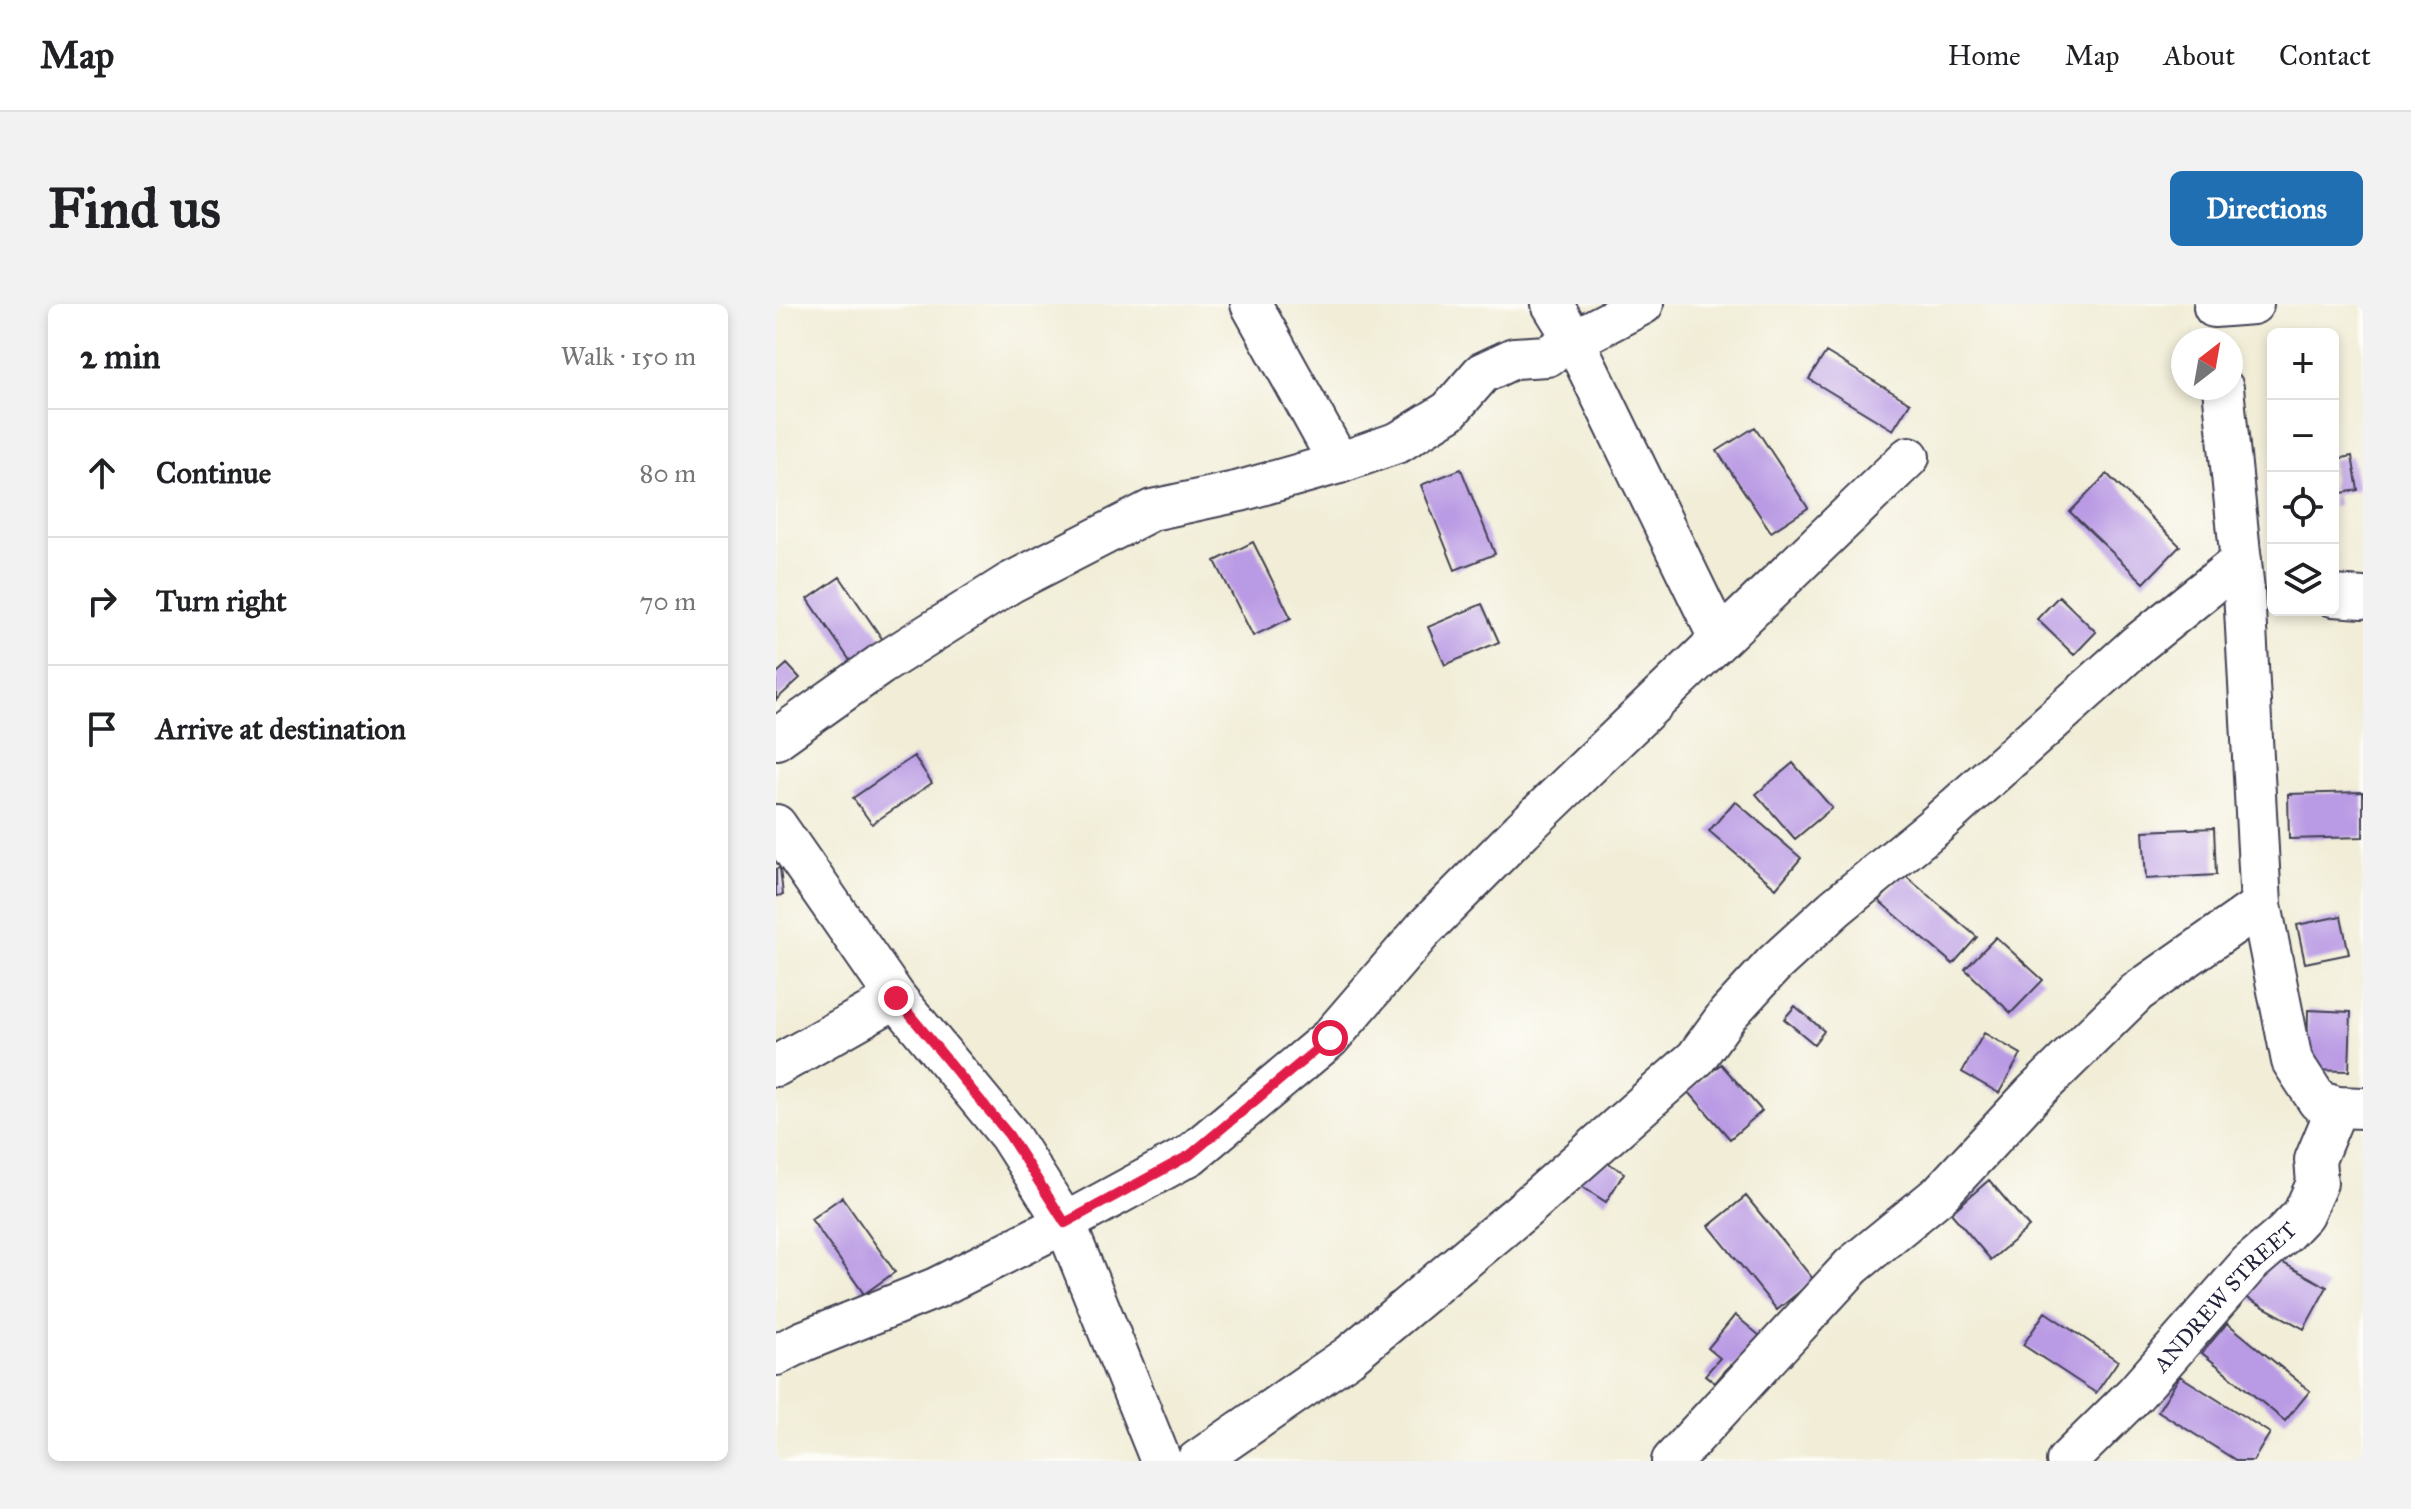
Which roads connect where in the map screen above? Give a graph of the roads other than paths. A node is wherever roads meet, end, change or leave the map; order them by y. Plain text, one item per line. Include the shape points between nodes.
1 (1251, 304) edge
2 (1552, 304) edge
3 (1643, 304) edge
4 (2253, 304) edge
5 (2215, 317) edge
6 (1574, 340) junction
7 (2225, 400) edge
8 (1909, 457) dead end
9 (1339, 463) junction
10 (2253, 581) edge
11 (2339, 596) edge
12 (2363, 598) edge
13 (1719, 638) junction
14 (776, 739) edge
15 (776, 825) edge
16 (2261, 905) junction
17 (896, 998) junction
18 (776, 1066) edge
19 (2350, 1108) edge
20 (1065, 1223) junction
21 (776, 1355) edge
22 (1161, 1461) edge
23 (1197, 1461) edge
24 (1672, 1461) edge
25 (2067, 1461) edge

1 - 9 street
2 - 6 street
3 - 6 street
4 - 5 street
6 - 9 street via 1547,356 1514,358 1482,373 1449,411 1399,442
6 - 13 street
7 - 10 street
8 - 13 street
9 - 14 street via 1152,510 1010,583
10 - 16 street
10 - 23 street via 2138,644 1774,964 1696,1058 1525,1209 1349,1356
11 - 12 street
13 - 20 street via 1424,929 1330,1038 1190,1155
15 - 17 street
16 - 19 street via 2292,1061 2318,1101
16 - 24 street via 2137,992 1940,1194 1852,1266
17 - 18 street
17 - 20 street via 1009,1135
19 - 25 street, ANDREW STREET via 2315,1160 2317,1183 2303,1214 2249,1264 2135,1394
20 - 21 street via 936,1288
20 - 22 street

